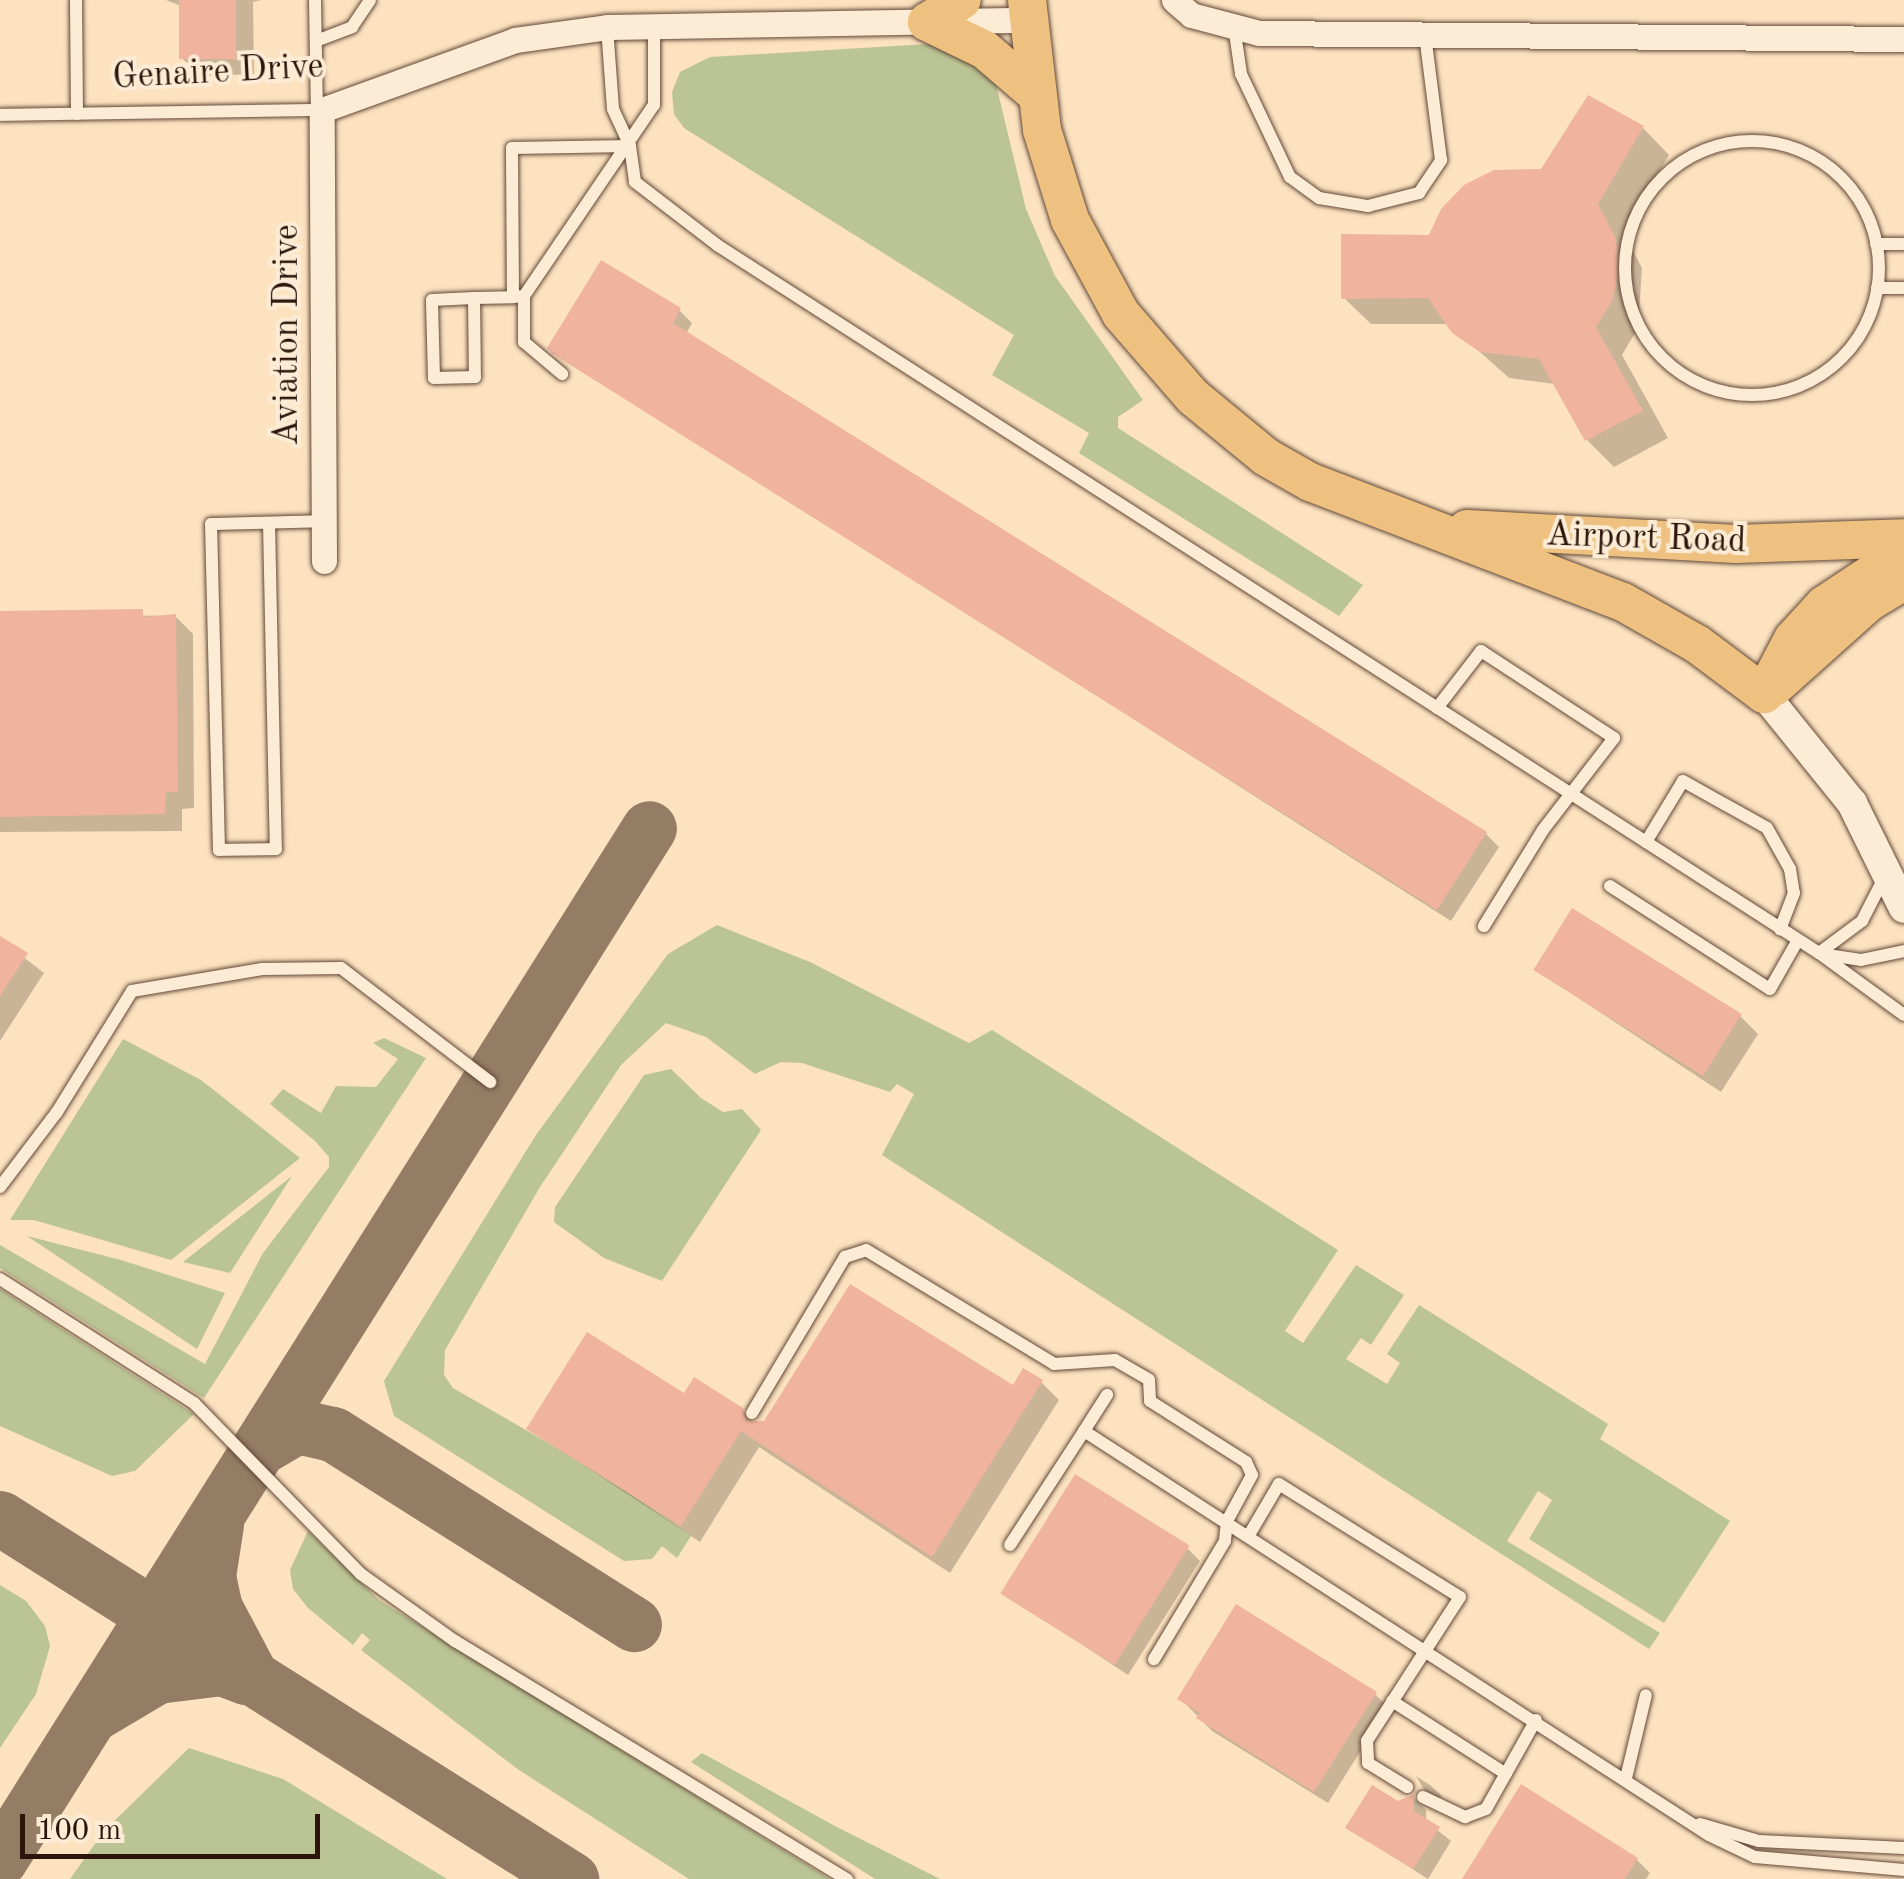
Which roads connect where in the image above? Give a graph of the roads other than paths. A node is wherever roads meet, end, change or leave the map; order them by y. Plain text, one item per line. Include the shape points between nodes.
1 (76, 0) edge
2 (315, 0) edge
3 (370, 0) edge
4 (962, 0) edge
5 (1174, 0) edge
6 (1028, 10) edge
7 (927, 22) junction
8 (608, 26) junction
9 (654, 26) junction
10 (1234, 26) junction
11 (1425, 34) junction
12 (1904, 39) edge
13 (316, 40) junction
14 (1035, 93) junction
15 (320, 110) junction
16 (78, 114) junction
17 (0, 115) edge
18 (630, 146) junction
19 (1876, 244) junction
20 (1904, 244) edge
21 (1877, 288) junction
22 (1904, 288) edge
23 (518, 296) junction
24 (474, 298) junction
25 (562, 374) dead end
26 (1390, 517) junction
27 (324, 521) junction
28 (269, 522) junction
29 (1904, 538) edge
30 (1904, 552) edge
31 (324, 560) dead end
32 (1904, 580) edge
33 (1764, 694) junction
34 (1436, 708) junction
35 (1574, 796) junction
36 (1646, 842) junction
37 (1888, 871) junction
38 (1610, 886) dead end
39 (1904, 908) edge
40 (1484, 926) dead end
41 (1780, 929) junction
42 (1798, 940) junction
43 (1904, 951) edge
44 (1818, 953) junction
45 (1904, 1016) edge
46 (490, 1082) dead end
47 (0, 1187) edge
48 (0, 1278) edge
49 (1108, 1396) dead end
50 (752, 1414) dead end
51 (1084, 1431) junction
52 (1226, 1520) junction
53 (1249, 1535) junction
54 (1010, 1544) dead end
55 (1426, 1649) junction
56 (1154, 1660) dead end
57 (1646, 1696) dead end
58 (1392, 1701) junction
59 (1536, 1720) junction
60 (1506, 1774) junction
61 (1626, 1778) junction
62 (1407, 1787) dead end
63 (1423, 1796) dead end
64 (1697, 1823) junction
65 (1904, 1848) edge
66 (1904, 1870) edge
67 (847, 1879) edge

1 - 16 lane
2 - 13 lane
3 - 13 lane via 352,26
4 - 7 main road
5 - 10 street via 1191,15
6 - 7 street, Genaire Drive
6 - 14 main road
7 - 9 street, Genaire Drive
7 - 14 main road via 985,50
8 - 9 street, Genaire Drive
8 - 15 street, Genaire Drive via 515,40
8 - 18 lane via 612,108
9 - 18 lane via 654,104
10 - 11 street
10 - 11 lane via 1241,74 1290,177 1318,198 1368,206 1419,193 1440,160
11 - 12 street
13 - 15 lane
14 - 26 main road via 1070,220 1121,314 1167,371 1266,457
15 - 16 lane, Genaire Drive
15 - 27 street, Aviation Drive
16 - 17 lane, Genaire Drive
18 - 23 lane
18 - 23 lane via 512,148
18 - 34 lane via 635,182 652,200
19 - 20 lane
19 - 21 lane
19 - 21 lane via 1857,196 1829,166 1793,148 1753,141 1710,148 1672,168 1643,200 1627,240 1624,284 1637,325 1662,360 1698,384 1740,396 1783,392 1823,374 1853,347
21 - 22 lane
23 - 24 lane
23 - 25 lane via 524,342
24 - 24 lane via 475,377 434,378 432,300
26 - 29 main road, Airport Road via 1502,534 1736,544
26 - 33 main road via 1623,602 1697,644
27 - 28 lane
27 - 31 street, Aviation Drive
28 - 28 lane via 211,524 219,850 276,848
30 - 33 main road via 1824,605 1793,639
32 - 33 main road via 1869,602
33 - 37 street via 1826,765
34 - 35 lane
34 - 35 lane via 1481,651 1611,734 1613,744
35 - 36 lane
35 - 40 lane via 1544,830
36 - 41 lane
36 - 41 lane via 1683,780 1767,828 1790,870 1794,894
37 - 39 street
37 - 44 lane via 1862,921
38 - 42 lane via 1770,989
41 - 42 lane
42 - 44 lane
43 - 44 lane via 1861,960
44 - 45 lane
46 - 47 lane via 341,968 262,969 132,991 57,1112
48 - 67 lane via 194,1403 361,1574 456,1641
49 - 51 lane
50 - 52 lane via 846,1257 866,1250 1054,1364 1115,1360 1149,1380 1150,1401 1246,1462 1252,1475
51 - 52 lane
51 - 54 lane
52 - 53 lane
52 - 56 lane via 1225,1541
53 - 55 lane
53 - 55 lane via 1279,1484 1460,1597
55 - 58 lane
55 - 59 lane
57 - 61 lane
58 - 60 lane
58 - 62 lane via 1367,1741 1368,1763
59 - 60 lane
59 - 61 lane
60 - 63 lane via 1486,1808 1464,1817
61 - 64 lane
64 - 65 lane via 1759,1840
64 - 66 lane via 1755,1858

